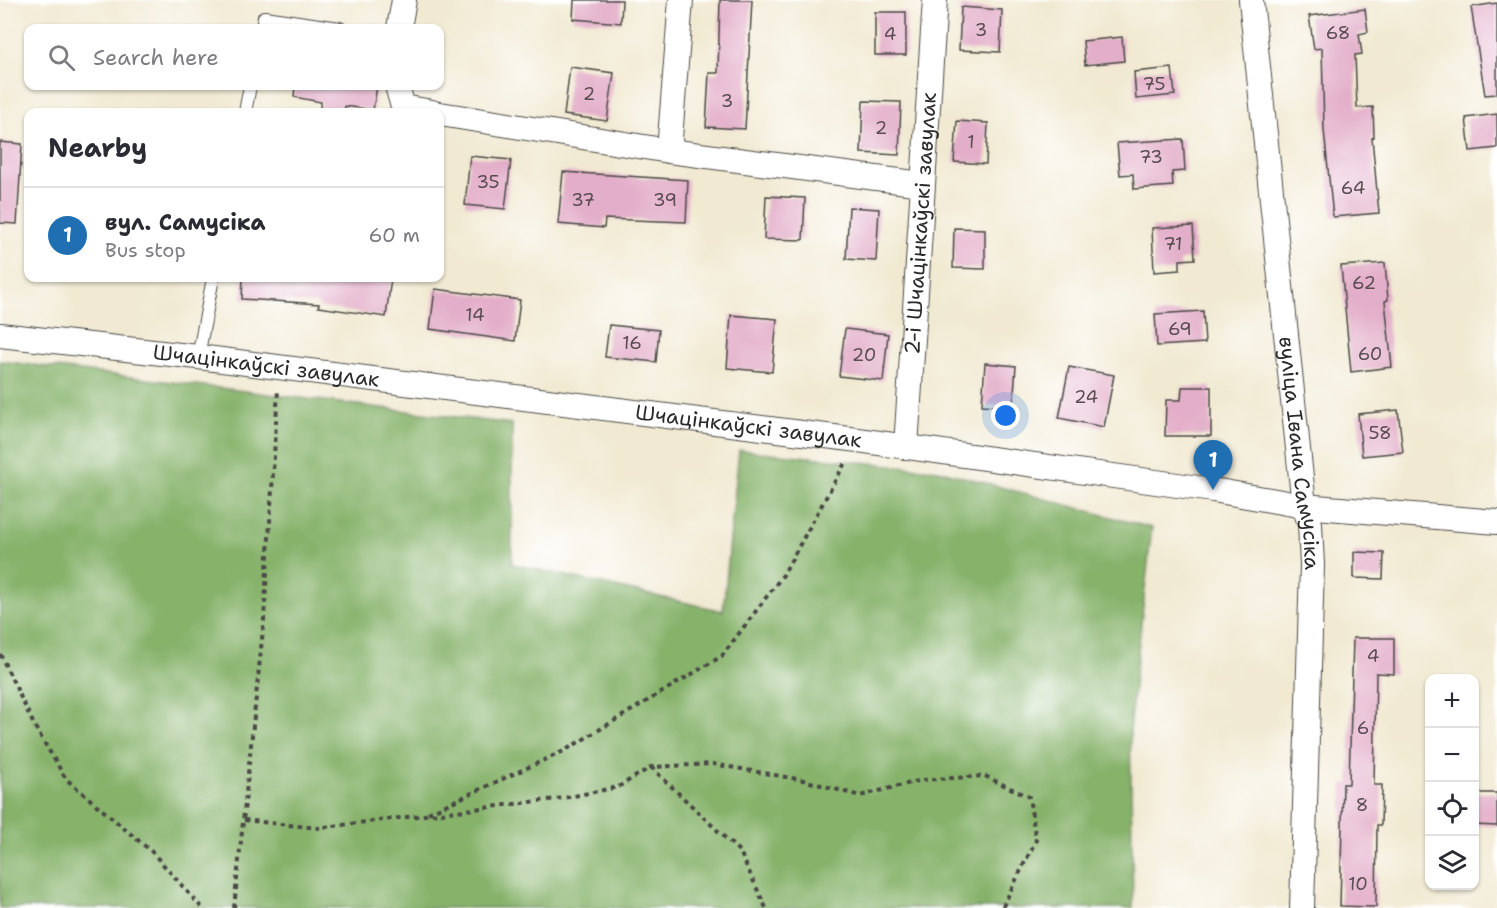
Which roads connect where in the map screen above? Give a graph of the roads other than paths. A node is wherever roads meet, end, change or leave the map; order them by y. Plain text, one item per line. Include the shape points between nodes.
1 (404, 0) edge
2 (681, 0) edge
3 (934, 0) edge
4 (1251, 0) edge
5 (263, 24) edge
6 (312, 24) edge
7 (400, 24) edge
8 (249, 90) edge
9 (400, 96) edge
10 (246, 108) edge
11 (424, 108) edge
12 (444, 115) edge
13 (669, 151) junction
14 (922, 184) junction
15 (212, 282) edge
16 (0, 335) edge
17 (198, 357) junction
18 (906, 447) junction
19 (1304, 506) junction
20 (1497, 522) edge
21 (1302, 908) edge

1 - 7 street
2 - 13 street
3 - 14 street, 2-і Шчацінкаўскі завулак
4 - 19 street, вуліца Івана Самусіка
5 - 6 lane via 264,17
8 - 10 lane
9 - 11 street
12 - 13 street
13 - 14 street
14 - 18 street, 2-і Шчацінкаўскі завулак
15 - 17 lane
16 - 17 street, Шчацінкаўскі завулак
17 - 18 street, Шчацінкаўскі завулак
18 - 19 street, Шчацінкаўскі завулак
19 - 20 street, Шчацінкаўскі завулак
19 - 21 street, вуліца Івана Самусіка via 1310,524 1312,565

